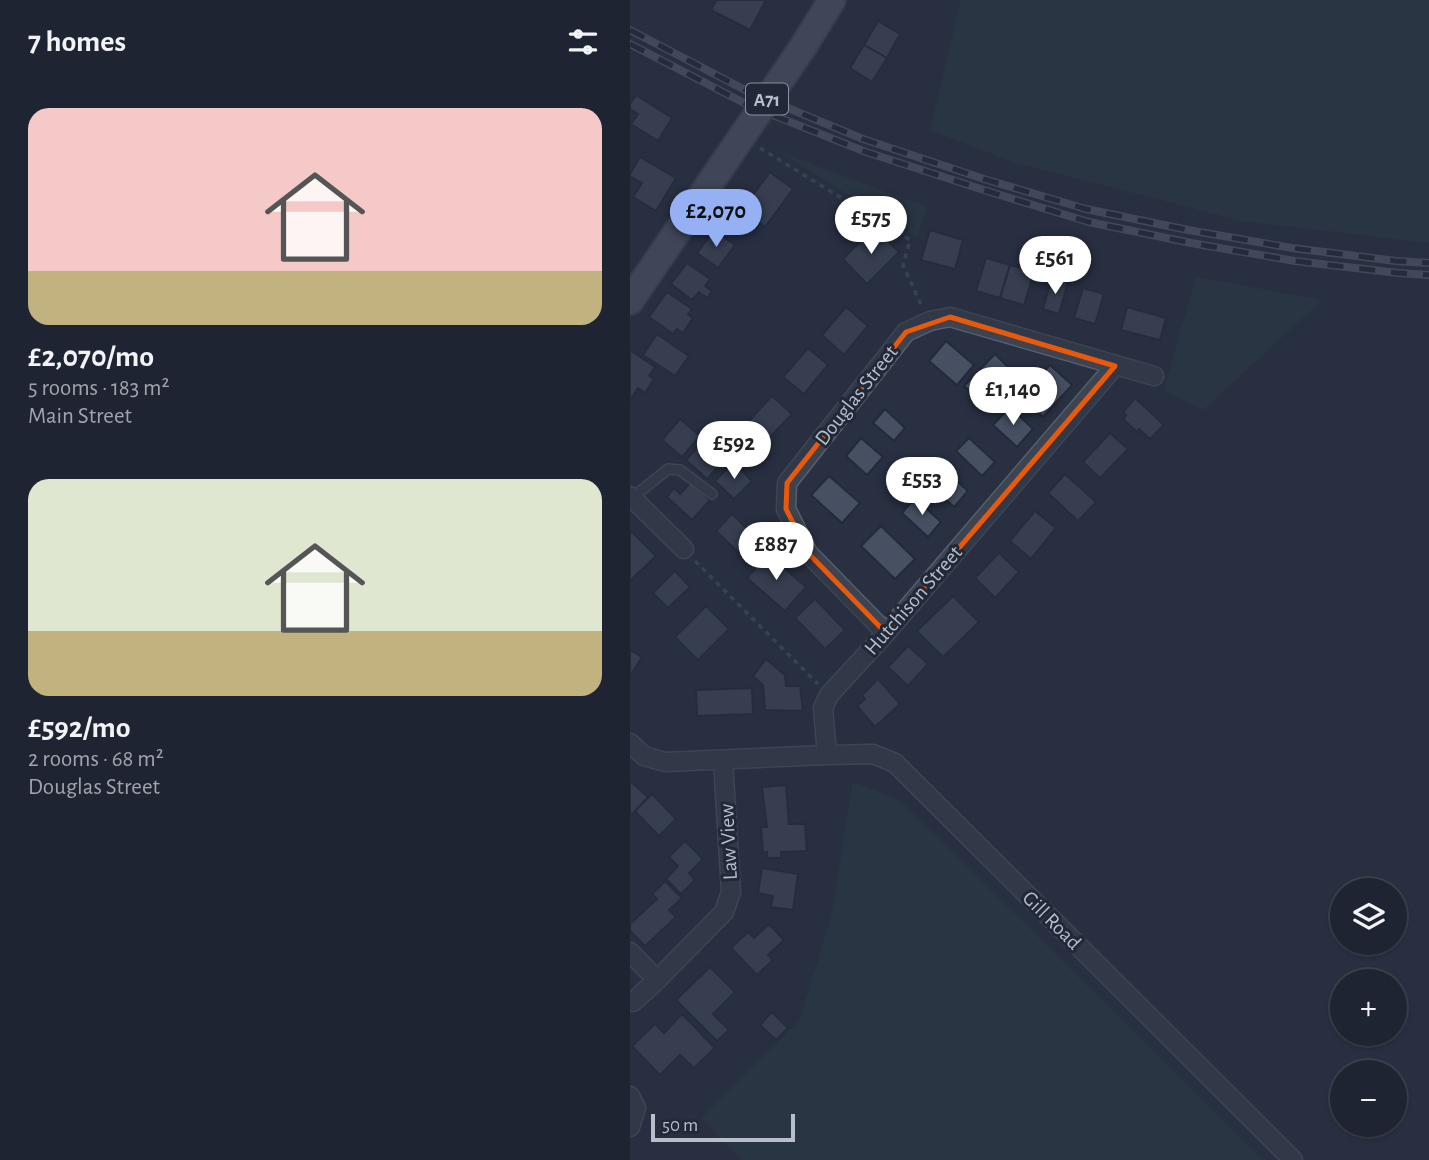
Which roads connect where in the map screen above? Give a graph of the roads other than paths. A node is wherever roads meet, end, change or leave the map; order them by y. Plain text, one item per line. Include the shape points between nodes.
1 (832, 0) edge
2 (630, 301) edge
3 (1115, 366) junction
4 (1154, 376) dead end
5 (712, 494) dead end
6 (631, 497) edge
7 (684, 549) road end
8 (886, 633) junction
9 (630, 743) edge
10 (827, 755) junction
11 (723, 760) junction
12 (630, 952) edge
13 (657, 980) junction
14 (633, 1002) dead end
15 (630, 1096) edge
16 (630, 1127) edge
17 (1293, 1160) edge

1 - 2 main road, A71, bridge via 743,148
3 - 4 street
3 - 8 street, Hutchison Street
3 - 8 street, Douglas Street via 950,317 906,332 787,483 786,509 808,553
5 - 6 lane via 680,470 668,469
6 - 7 street
8 - 10 street, Hutchison Street via 826,701
9 - 11 street, Gill Road via 644,756 666,762
10 - 11 street, Gill Road
10 - 17 street, Gill Road via 873,754 895,763
11 - 13 street, Law View via 731,892 724,912
12 - 13 street
13 - 14 street, Law View
15 - 16 street via 636,1108

